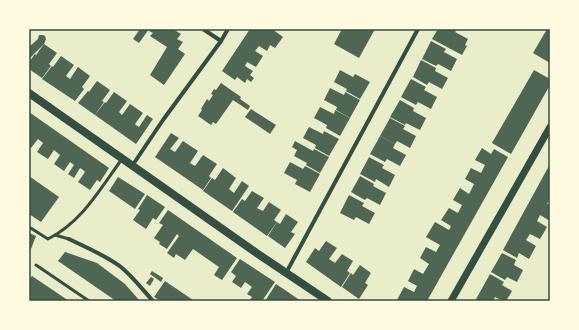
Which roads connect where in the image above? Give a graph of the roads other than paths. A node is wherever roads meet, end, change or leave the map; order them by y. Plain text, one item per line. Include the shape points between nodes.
1 (203, 29) edge
2 (228, 29) edge
3 (418, 29) edge
4 (221, 41) junction
5 (29, 93) edge
6 (550, 127) edge
7 (123, 158) junction
8 (132, 166) junction
9 (29, 227) edge
10 (55, 235) junction
11 (69, 239) joint
12 (36, 265) dead end
13 (286, 273) junction
14 (89, 301) edge
15 (152, 301) edge
16 (328, 301) edge
17 (451, 301) edge

1 - 4 street
2 - 4 street
3 - 13 street
4 - 8 street
5 - 7 main road
6 - 17 street
7 - 8 main road
7 - 10 lane via 83,212
8 - 13 main road
9 - 10 lane via 48,238
10 - 11 lane
11 - 15 street via 120,266
12 - 14 lane
13 - 16 main road

